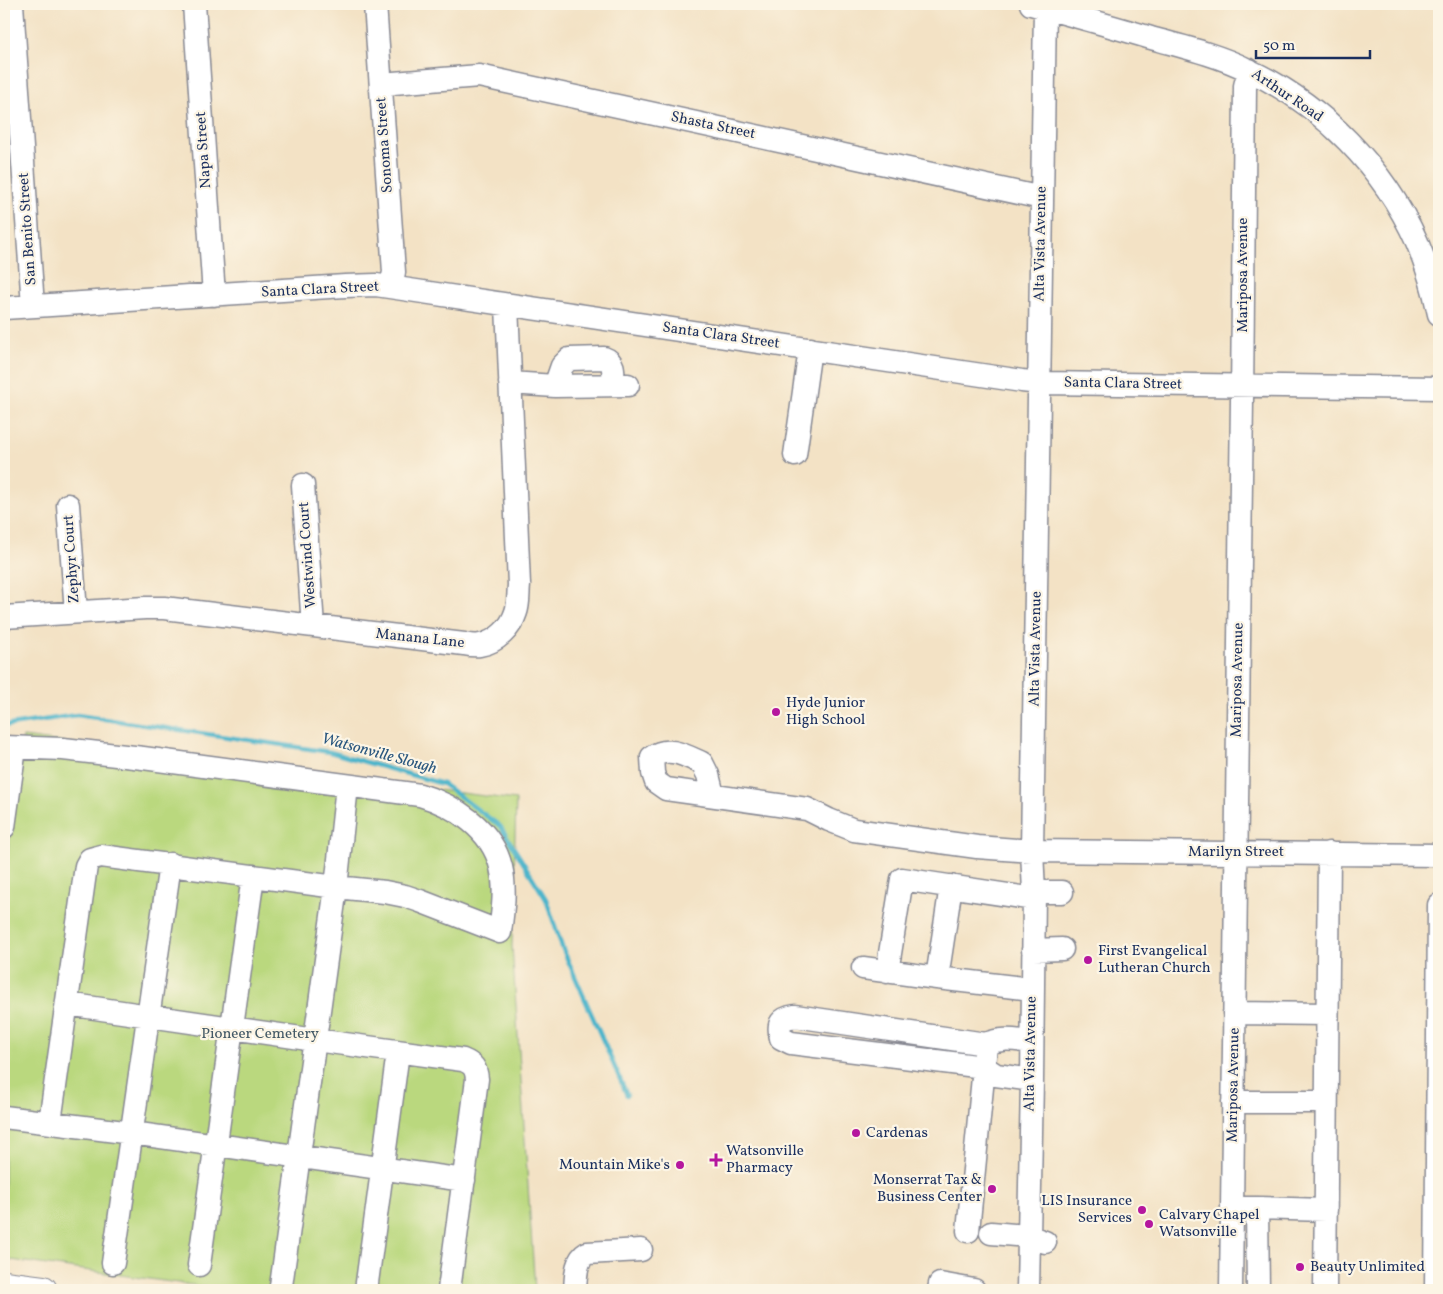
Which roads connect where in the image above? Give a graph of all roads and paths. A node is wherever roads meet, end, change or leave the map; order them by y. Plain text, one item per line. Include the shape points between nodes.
1 (12, 4) edge
2 (194, 4) edge
3 (375, 4) edge
4 (1038, 6) edge
5 (1249, 70) junction
6 (381, 84) junction
7 (1042, 198) junction
8 (391, 287) junction
9 (214, 295) junction
10 (507, 305) junction
11 (33, 306) junction
12 (4, 308) edge
13 (1439, 314) edge
14 (810, 349) junction
15 (510, 383) junction
16 (1040, 383) junction
17 (620, 385) dead end
18 (1242, 386) junction
19 (1439, 388) edge
20 (795, 455) dead end
21 (304, 485) dead end
22 (68, 505) dead end
23 (76, 612) junction
24 (4, 617) edge
25 (313, 626) junction
26 (8, 757) edge
27 (347, 786) junction
28 (713, 796) dead end
29 (4, 827) edge
30 (1032, 851) junction
31 (1236, 852) junction
32 (1329, 853) junction
33 (1439, 855) edge
34 (170, 864) junction
35 (253, 876) junction
36 (950, 886) junction
37 (336, 887) junction
38 (1062, 892) dead end
39 (1034, 896) junction
40 (1439, 906) edge
41 (1062, 949) dead end
42 (1033, 950) junction
43 (863, 968) dead end
44 (887, 972) junction
45 (937, 978) junction
46 (1032, 989) junction
47 (67, 1004) junction
48 (1234, 1013) junction
49 (1326, 1014) junction
50 (148, 1016) junction
51 (231, 1028) junction
52 (315, 1040) junction
53 (1032, 1042) junction
54 (986, 1044) junction
55 (398, 1052) junction
56 (984, 1067) junction
57 (1032, 1080) junction
58 (1233, 1102) junction
59 (1316, 1102) dead end
60 (4, 1117) edge
61 (50, 1122) junction
62 (132, 1133) junction
63 (216, 1146) junction
64 (299, 1158) junction
65 (382, 1168) junction
66 (464, 1180) junction
67 (1233, 1208) junction
68 (1257, 1208) junction
69 (1326, 1210) junction
70 (968, 1231) dead end
71 (992, 1233) dead end
72 (1036, 1239) junction
73 (641, 1250) dead end
74 (113, 1263) dead end
75 (199, 1265) dead end
76 (281, 1286) dead end
77 (366, 1290) edge
78 (449, 1290) edge
79 (575, 1290) edge
80 (939, 1290) edge
81 (974, 1290) edge
82 (1028, 1290) edge
83 (1231, 1290) edge
84 (1258, 1290) edge
85 (1324, 1290) edge
86 (1436, 1290) edge

1 - 11 street, San Benito Street
2 - 9 street, Napa Street
3 - 6 street, Sonoma Street
4 - 5 street, Arthur Road via 1190,48
4 - 7 street, Alta Vista Avenue
5 - 13 street, Arthur Road via 1282,88 1324,120 1352,145 1374,172 1396,202 1417,242
5 - 18 street, Mariposa Avenue via 1245,86
6 - 7 street, Shasta Street via 479,76
6 - 8 street, Sonoma Street via 394,272
7 - 16 street, Alta Vista Avenue
8 - 9 street, Santa Clara Street via 353,286
8 - 10 street, Santa Clara Street
9 - 11 street, Santa Clara Street
10 - 14 street, Santa Clara Street
10 - 15 street, Manana Lane
11 - 12 street, Santa Clara Street
14 - 16 street, Santa Clara Street
14 - 20 street
15 - 17 street
15 - 25 street, Manana Lane via 519,585 517,610 512,623 491,642 478,645
16 - 18 street, Santa Clara Street
16 - 30 street, Alta Vista Avenue
18 - 19 street, Santa Clara Street
18 - 31 street, Mariposa Avenue
21 - 25 street, Westwind Court
22 - 23 street, Zephyr Court
23 - 24 street, Manana Lane
23 - 25 street, Manana Lane via 164,608
26 - 27 street via 64,749
26 - 29 street
27 - 37 street
27 - 37 street via 420,795 442,803 473,823 492,845 501,867 504,900 500,932 405,896
28 - 30 street, Marilyn Street via 806,809 854,830
30 - 31 street, Marilyn Street
30 - 39 street, Alta Vista Avenue
31 - 32 street, Marilyn Street
31 - 48 street, Mariposa Avenue
32 - 33 street, Marilyn Street
32 - 49 street
34 - 35 street
34 - 47 street via 102,856 87,862
34 - 50 street
35 - 37 street
35 - 51 street
36 - 39 street
36 - 44 street via 902,879
36 - 45 street
37 - 52 street
38 - 39 street
39 - 42 street, Alta Vista Avenue
40 - 86 street
41 - 42 street
42 - 46 street, Alta Vista Avenue
43 - 44 street
44 - 45 street
45 - 46 street
46 - 53 street, Alta Vista Avenue
47 - 50 street
47 - 61 street
48 - 49 street
48 - 58 street, Mariposa Avenue
49 - 69 street
50 - 51 street
50 - 62 street
51 - 52 street
51 - 63 street
52 - 55 street
52 - 64 street
53 - 54 street via 1008,1039
53 - 57 street, Alta Vista Avenue
54 - 56 street
54 - 56 street via 796,1016 786,1018 780,1023 779,1030 781,1038 791,1043
55 - 65 street
55 - 66 street via 463,1060 474,1067 477,1079
56 - 57 street via 996,1075
56 - 70 street
57 - 72 street, Alta Vista Avenue
58 - 59 street
58 - 67 street, Mariposa Avenue
60 - 61 street
61 - 62 street
62 - 63 street
62 - 74 street
63 - 64 street
63 - 75 street
64 - 65 street
64 - 76 street
65 - 66 street
65 - 77 street
66 - 78 street
67 - 68 street
67 - 83 street, Mariposa Avenue
68 - 69 street
68 - 84 street
69 - 85 street
71 - 72 street
72 - 82 street, Alta Vista Avenue
73 - 79 street via 582,1255
80 - 81 street via 940,1284

